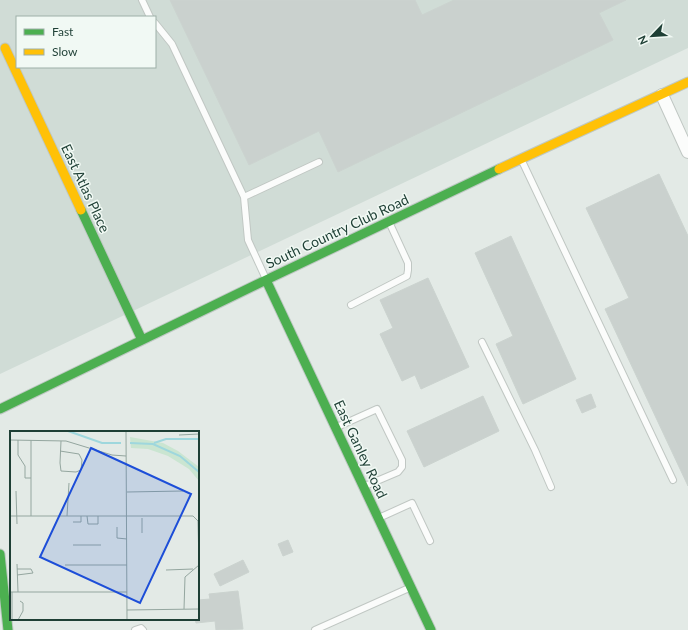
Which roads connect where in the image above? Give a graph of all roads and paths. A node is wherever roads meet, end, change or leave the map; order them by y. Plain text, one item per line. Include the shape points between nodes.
1 (142, 0) edge
2 (150, 16) edge
3 (156, 24) edge
4 (6, 48) dead end
5 (688, 82) edge
6 (662, 95) junction
7 (688, 152) edge
8 (521, 159) junction
9 (319, 162) dead end
10 (244, 197) junction
11 (389, 222) junction
12 (266, 280) junction
13 (351, 306) dead end
14 (142, 340) junction
15 (482, 342) dead end
16 (0, 409) edge
17 (336, 428) junction
18 (673, 480) dead end
19 (364, 487) junction
20 (551, 487) dead end
21 (378, 518) junction
22 (430, 541) dead end
23 (0, 554) edge
24 (411, 587) junction
25 (8, 630) edge
26 (135, 630) edge
27 (143, 630) edge
28 (315, 630) edge
29 (431, 630) edge

1 - 2 lane
3 - 10 lane via 172,44
4 - 14 street, East Atlas Place
5 - 6 street, South Country Club Road
6 - 7 street
6 - 8 street, South Country Club Road
8 - 11 street, South Country Club Road
8 - 18 lane
9 - 10 lane
10 - 12 lane via 248,240
11 - 12 street, South Country Club Road
11 - 13 lane via 408,263 407,276
12 - 14 street, South Country Club Road
12 - 17 street, East Ganley Road
14 - 16 street, South Country Club Road
15 - 20 lane
17 - 19 street, East Ganley Road
17 - 19 lane via 377,408 402,460 398,472
19 - 21 street, East Ganley Road
21 - 22 lane via 412,503
21 - 24 street, East Ganley Road
23 - 25 street
24 - 28 lane
24 - 29 street, East Ganley Road
26 - 27 lane

